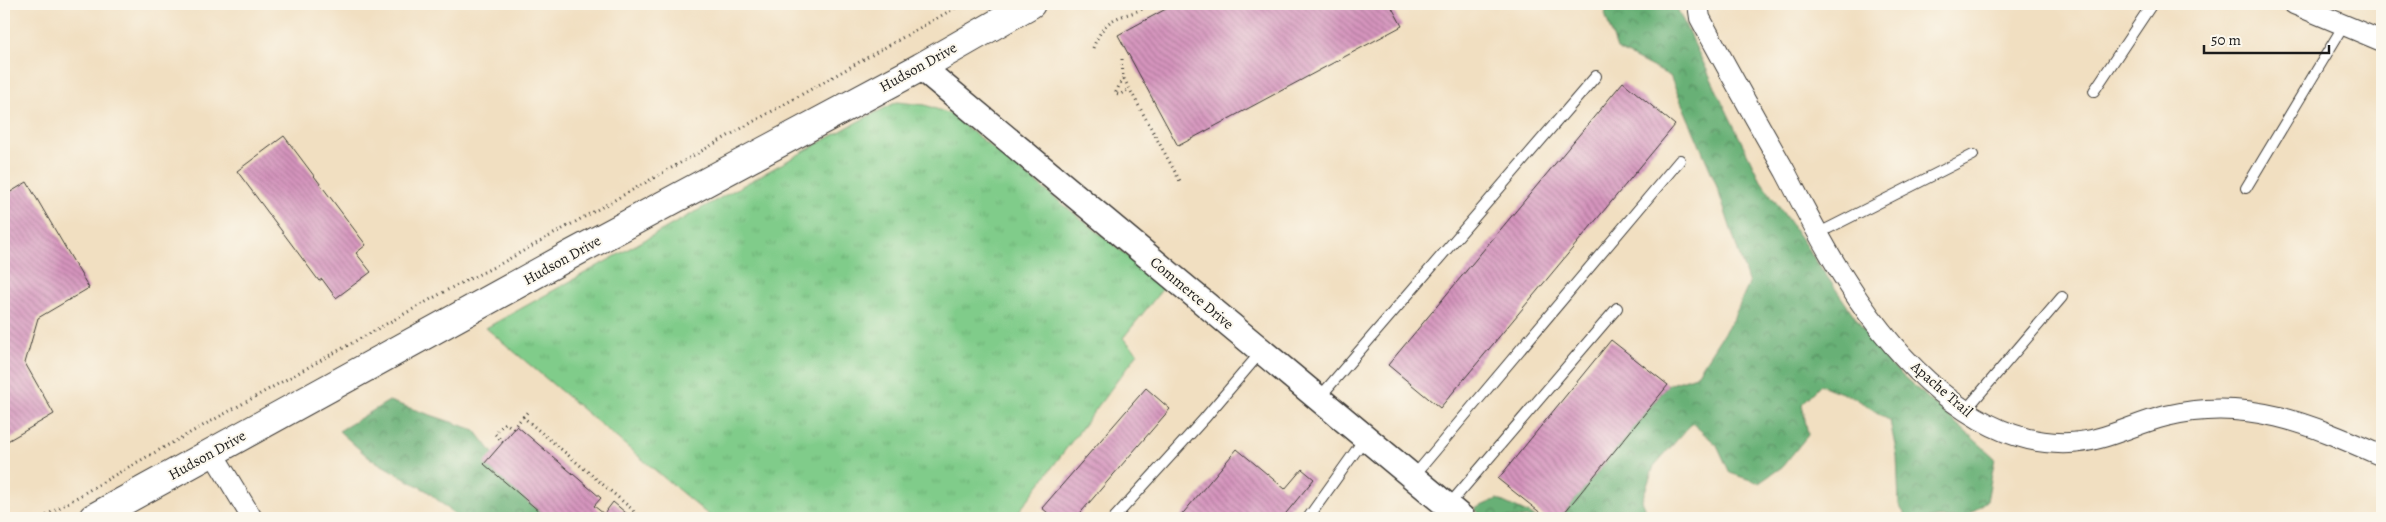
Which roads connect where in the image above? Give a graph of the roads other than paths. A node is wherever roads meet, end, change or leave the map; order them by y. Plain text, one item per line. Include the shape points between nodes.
1 (1031, 4) edge
2 (1698, 4) edge
3 (2152, 4) edge
4 (2294, 4) edge
5 (2344, 25) junction
6 (2382, 41) edge
7 (921, 67) junction
8 (1596, 76) dead end
9 (2094, 91) dead end
10 (1974, 155) dead end
11 (1680, 160) dead end
12 (2246, 188) dead end
13 (1819, 233) junction
14 (2062, 297) dead end
15 (1617, 308) dead end
16 (1262, 351) junction
17 (1319, 398) junction
18 (1965, 412) junction
19 (1365, 437) junction
20 (212, 452) junction
21 (2382, 456) edge
22 (1413, 477) junction
23 (1455, 512) edge
24 (93, 518) edge
25 (252, 518) edge
26 (1114, 518) edge
27 (1308, 518) edge

1 - 7 main road, Hudson Drive
2 - 13 street, Apache Trail via 1702,23
3 - 9 lane
4 - 5 street
5 - 6 street
5 - 12 lane
7 - 16 street, Commerce Drive
7 - 20 main road, Hudson Drive
8 - 17 lane
10 - 13 lane
11 - 22 lane
13 - 18 street, Apache Trail via 1847,283 1893,344
14 - 18 lane
15 - 23 lane
16 - 17 street, Commerce Drive
16 - 26 lane
17 - 19 street, Commerce Drive
18 - 21 street, Apache Trail via 2016,437 2070,443 2101,438 2178,413 2210,409 2251,411 2311,425
19 - 22 street, Commerce Drive
19 - 27 lane
20 - 24 main road, Hudson Drive
20 - 25 street
22 - 23 street, Commerce Drive

